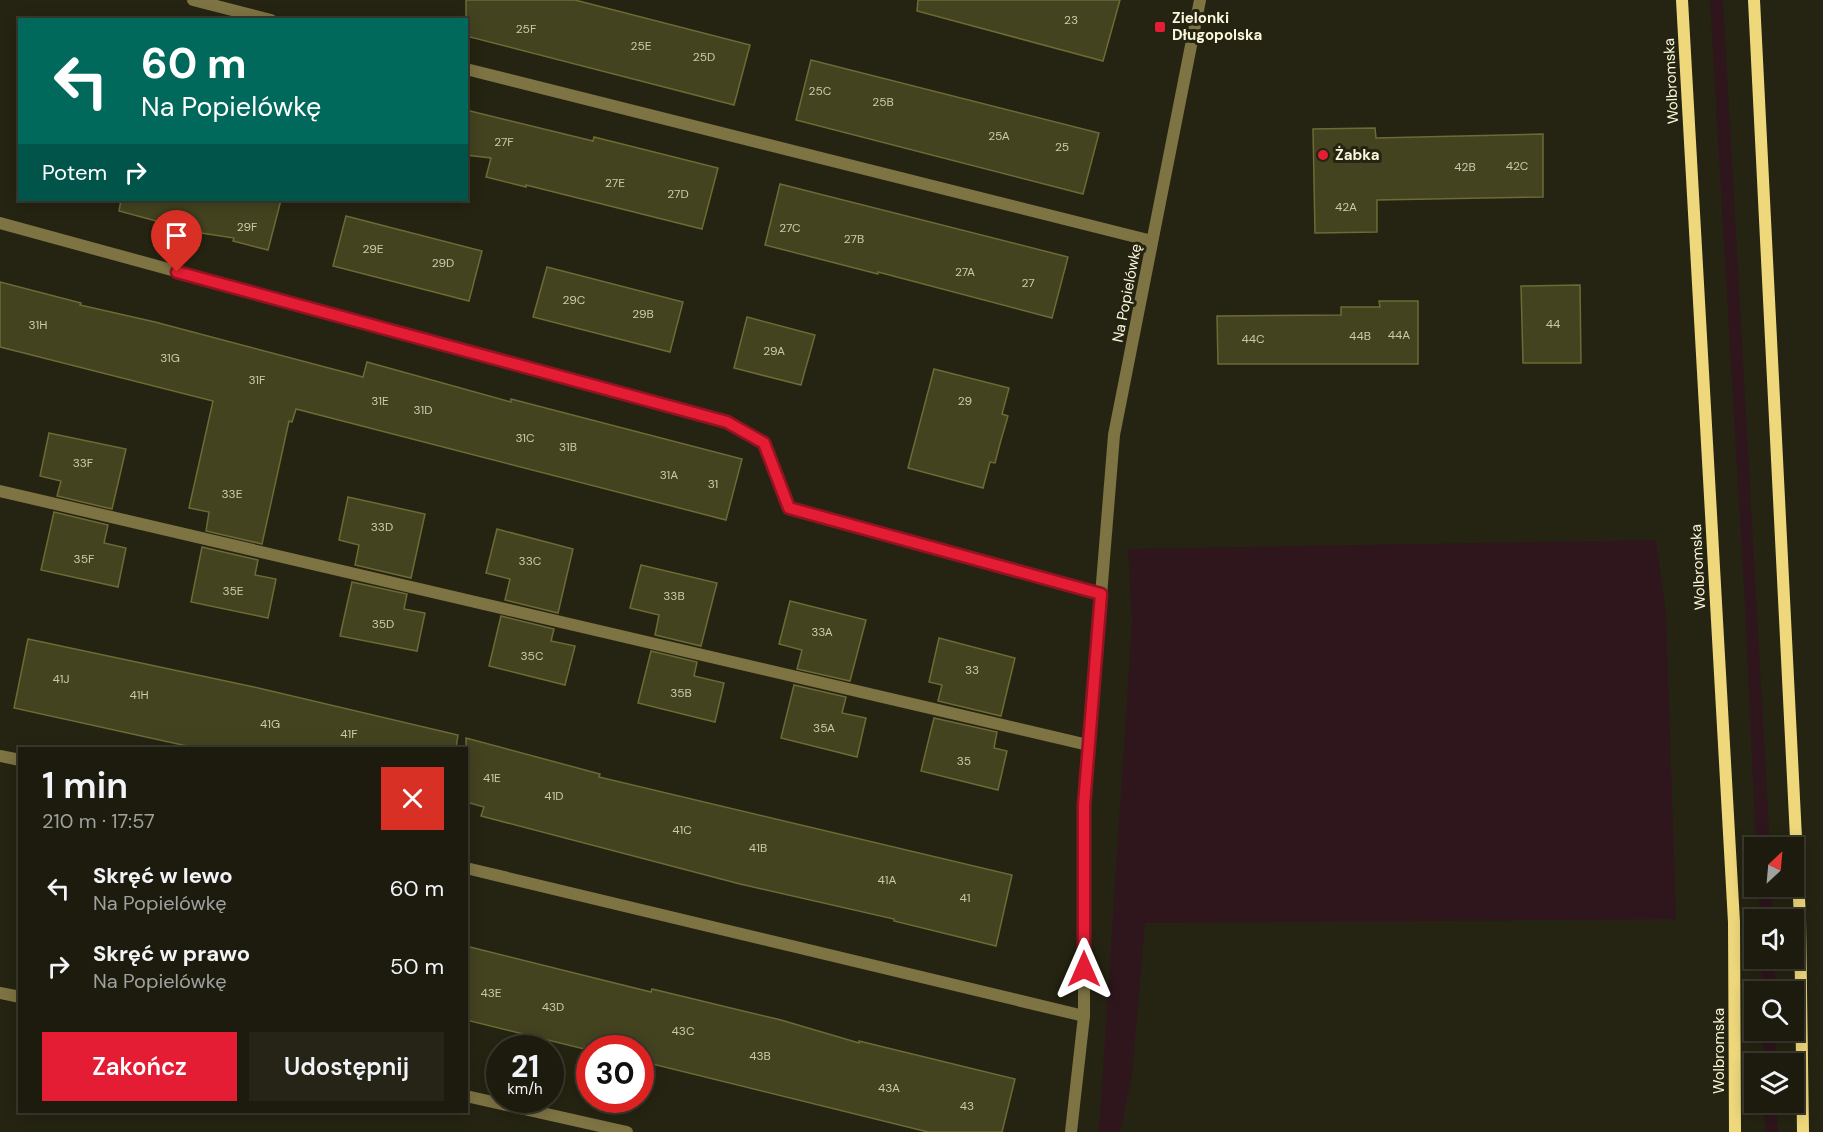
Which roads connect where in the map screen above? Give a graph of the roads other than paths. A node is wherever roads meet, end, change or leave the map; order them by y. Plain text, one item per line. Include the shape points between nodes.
1 (193, 0) edge
2 (1200, 0) edge
3 (1682, 0) edge
4 (1754, 0) edge
5 (263, 18) edge
6 (468, 70) edge
7 (0, 223) edge
8 (1152, 241) junction
9 (0, 491) edge
10 (1101, 594) junction
11 (1088, 745) junction
12 (0, 756) edge
13 (18, 760) edge
14 (468, 868) edge
15 (0, 993) edge
16 (18, 997) edge
17 (1084, 1016) junction
18 (468, 1096) edge
19 (627, 1132) edge
20 (1071, 1132) edge
21 (1735, 1132) edge
22 (1803, 1132) edge

1 - 5 street
2 - 8 street, Na Popielówkę
3 - 21 main road, Wolbromska via 1734,922
4 - 22 main road via 1800,918
6 - 8 street
7 - 10 street via 727,422 764,443 789,508
8 - 10 street, Na Popielówkę via 1114,435
9 - 11 street
10 - 11 street, Na Popielówkę
11 - 17 street, Na Popielówkę via 1084,805
12 - 13 street
14 - 17 street
15 - 16 street
17 - 20 street, Na Popielówkę
18 - 19 street

